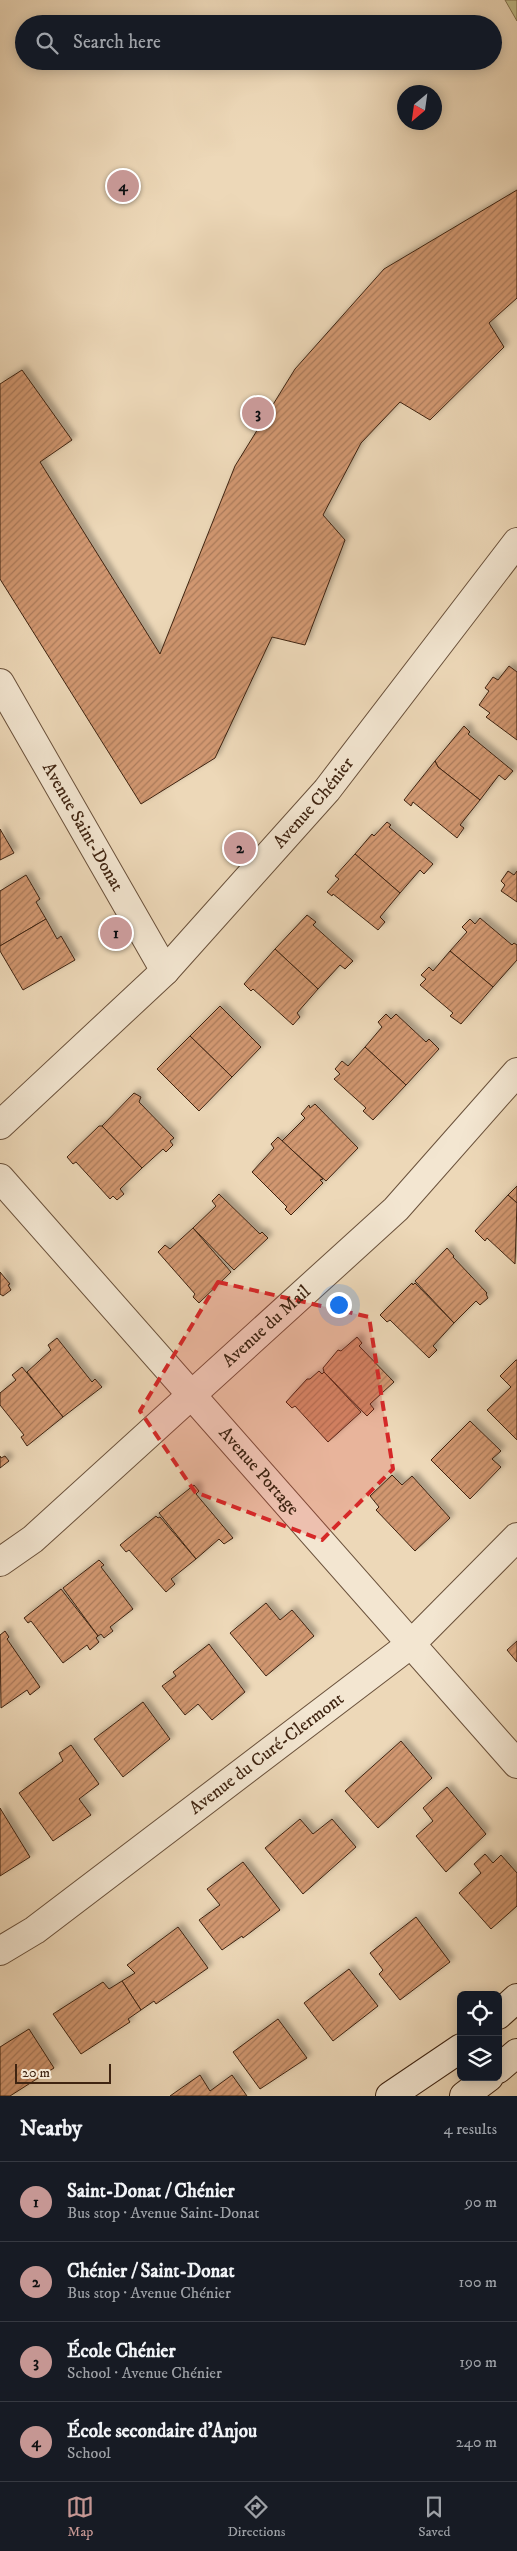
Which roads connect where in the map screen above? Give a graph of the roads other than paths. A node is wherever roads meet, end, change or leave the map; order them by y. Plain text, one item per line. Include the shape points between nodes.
1 (512, 561) edge
2 (0, 683) edge
3 (165, 971) junction
4 (517, 1072) edge
5 (0, 1125) edge
6 (0, 1178) edge
7 (192, 1396) junction
8 (517, 1537) edge
9 (0, 1562) edge
10 (411, 1644) junction
11 (517, 1764) edge
12 (0, 1951) edge
13 (517, 1998) edge
14 (502, 2011) edge
15 (517, 2053) edge
16 (457, 2056) edge
17 (481, 2084) edge
18 (390, 2096) edge

1 - 3 street, Avenue Chénier via 327,790
2 - 3 street, Avenue Saint-Donat
3 - 5 street, Avenue Chénier
4 - 7 street, Avenue du Mail via 396,1209
6 - 7 street, Avenue Portage
7 - 9 street, Avenue du Mail via 33,1539
7 - 10 street, Avenue Portage
8 - 10 street, Avenue du Curé-Clermont
10 - 11 street, Avenue Portage
10 - 12 street, Avenue du Curé-Clermont via 35,1930
13 - 14 street
15 - 17 street
16 - 18 street

